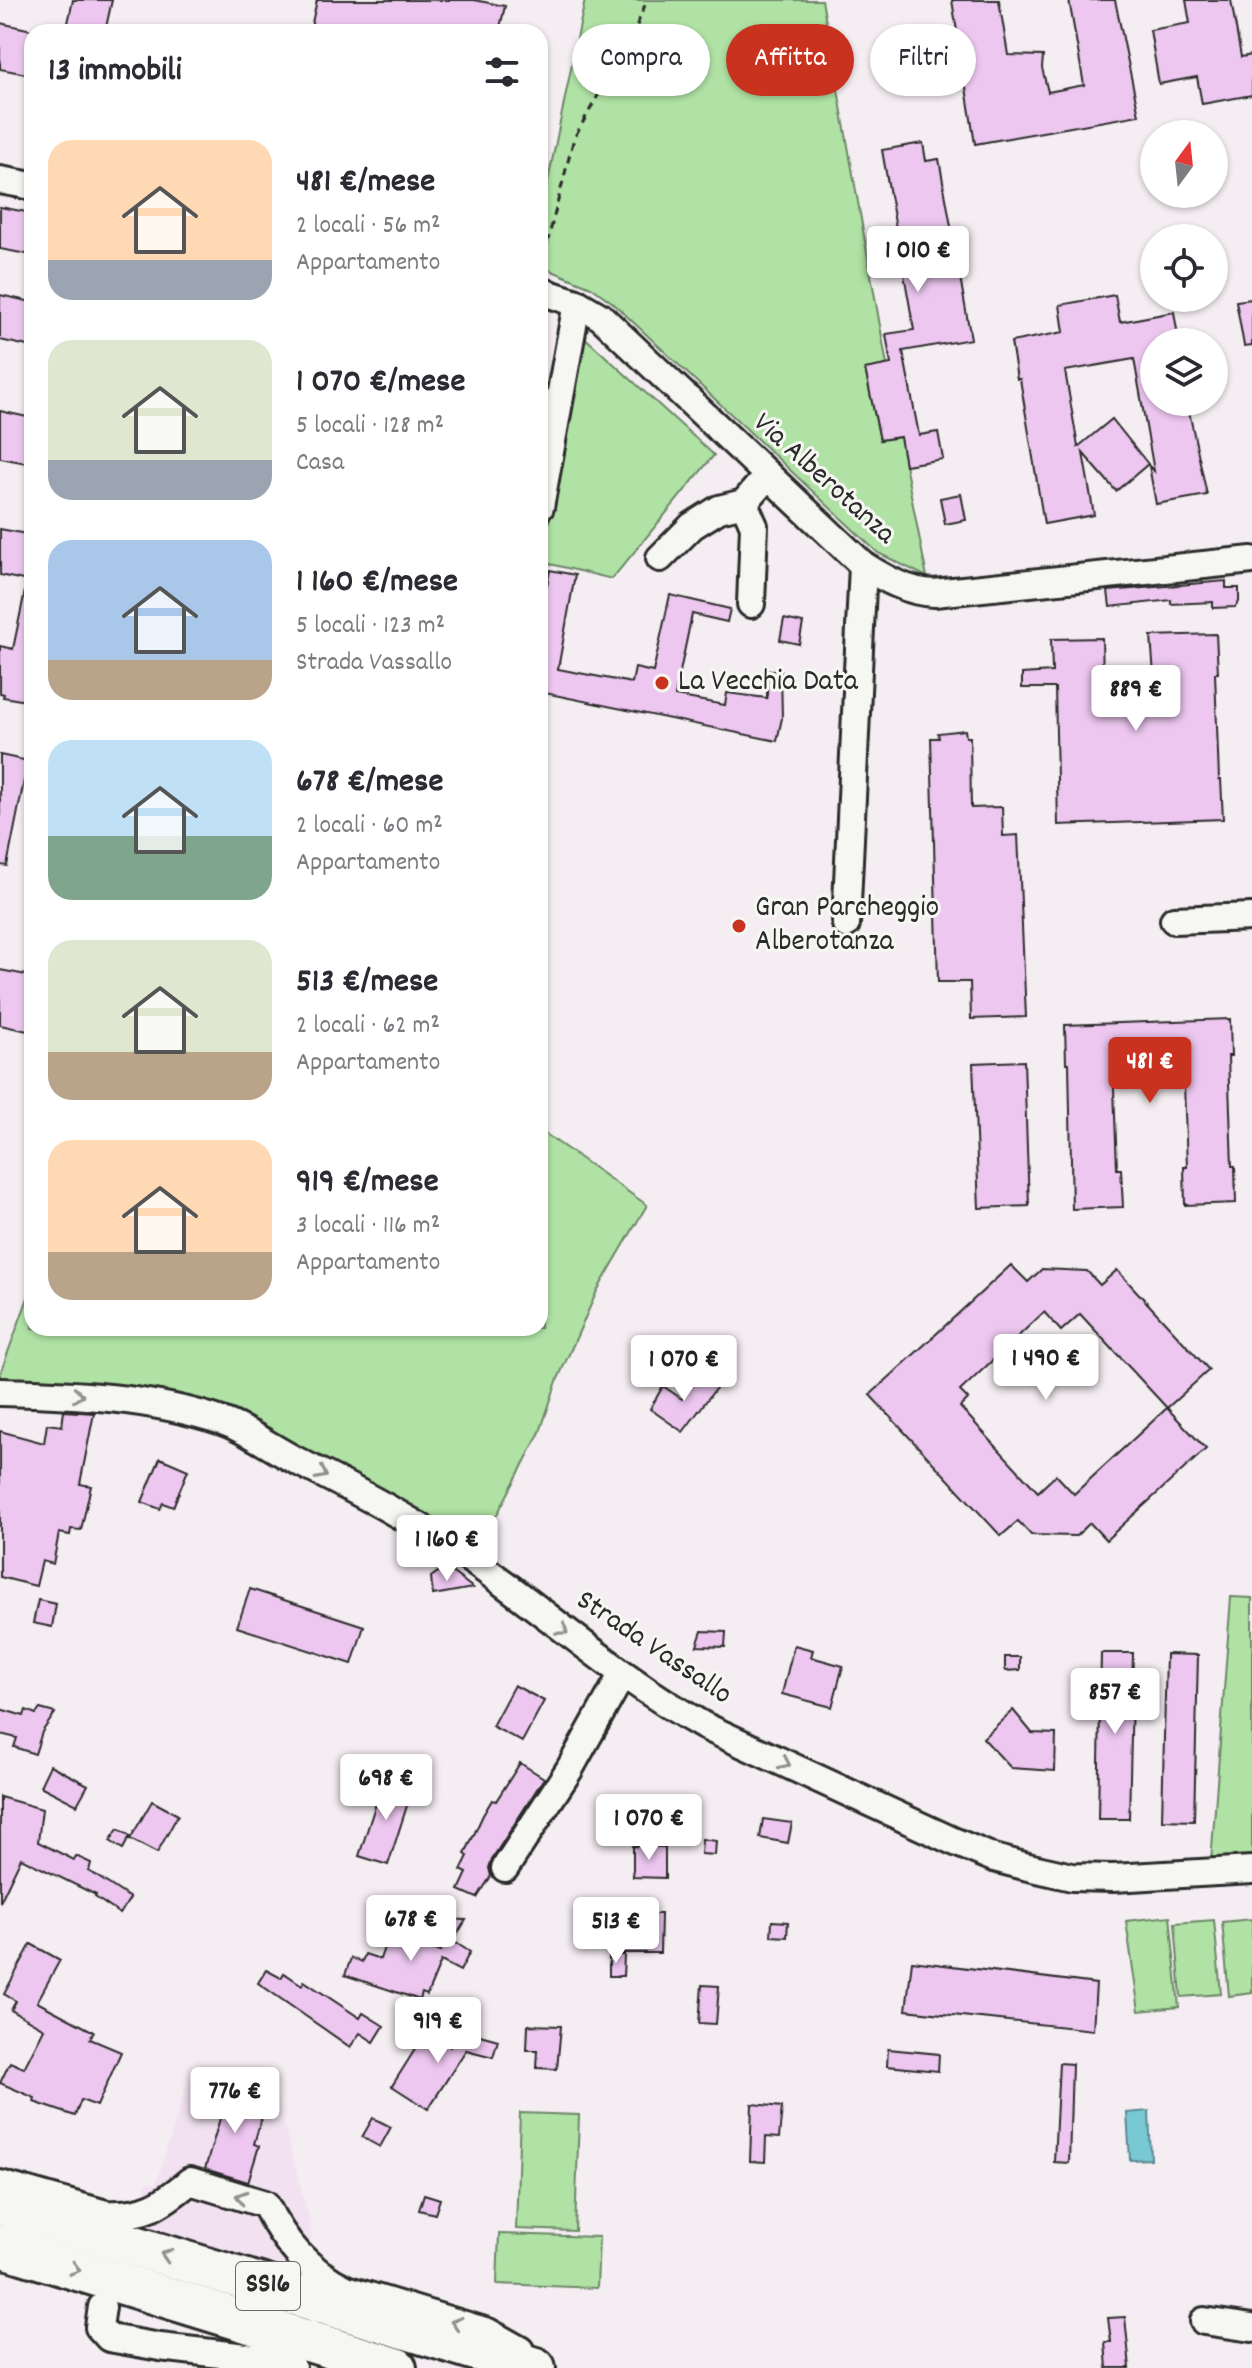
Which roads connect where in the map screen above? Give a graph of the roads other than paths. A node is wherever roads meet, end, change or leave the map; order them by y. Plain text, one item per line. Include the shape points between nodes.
1 (0, 180) edge
2 (24, 184) edge
3 (548, 294) edge
4 (577, 303) junction
5 (548, 463) edge
6 (768, 475) junction
7 (744, 503) junction
8 (660, 558) dead end
9 (1252, 560) edge
10 (863, 565) junction
11 (751, 604) dead end
12 (1252, 917) edge
13 (1174, 920) dead end
14 (846, 924) dead end
15 (0, 1392) edge
16 (622, 1675) junction
17 (505, 1868) dead end
18 (1252, 1870) edge
19 (0, 2184) edge
20 (0, 2205) edge
21 (0, 2246) edge
22 (102, 2307) dead end
23 (1204, 2321) dead end
24 (1252, 2328) edge
25 (292, 2368) edge
26 (396, 2368) edge
27 (535, 2368) edge
28 (551, 2368) edge

1 - 2 street
3 - 4 street, Via Alberotanza
4 - 5 street
4 - 6 street, Via Alberotanza via 601,317
6 - 7 street
6 - 10 street, Via Alberotanza
7 - 8 street via 719,509 692,526
7 - 11 street via 754,526
9 - 10 street, Via Alberotanza via 934,593 907,588
10 - 14 street
12 - 13 street
15 -> 16 street, Strada Vassallo via 104,1396 225,1422 414,1522
16 - 17 street
16 -> 18 street, Strada Vassallo via 704,1726 994,1858 1072,1877
28 -> 19 street via 488,2332 330,2281 282,2238 265,2204 190,2181 160,2206 106,2214
27 -> 20 highway, SS16
21 -> 26 highway, SS16
22 - 25 street via 99,2327 109,2338 272,2360
23 - 24 street

